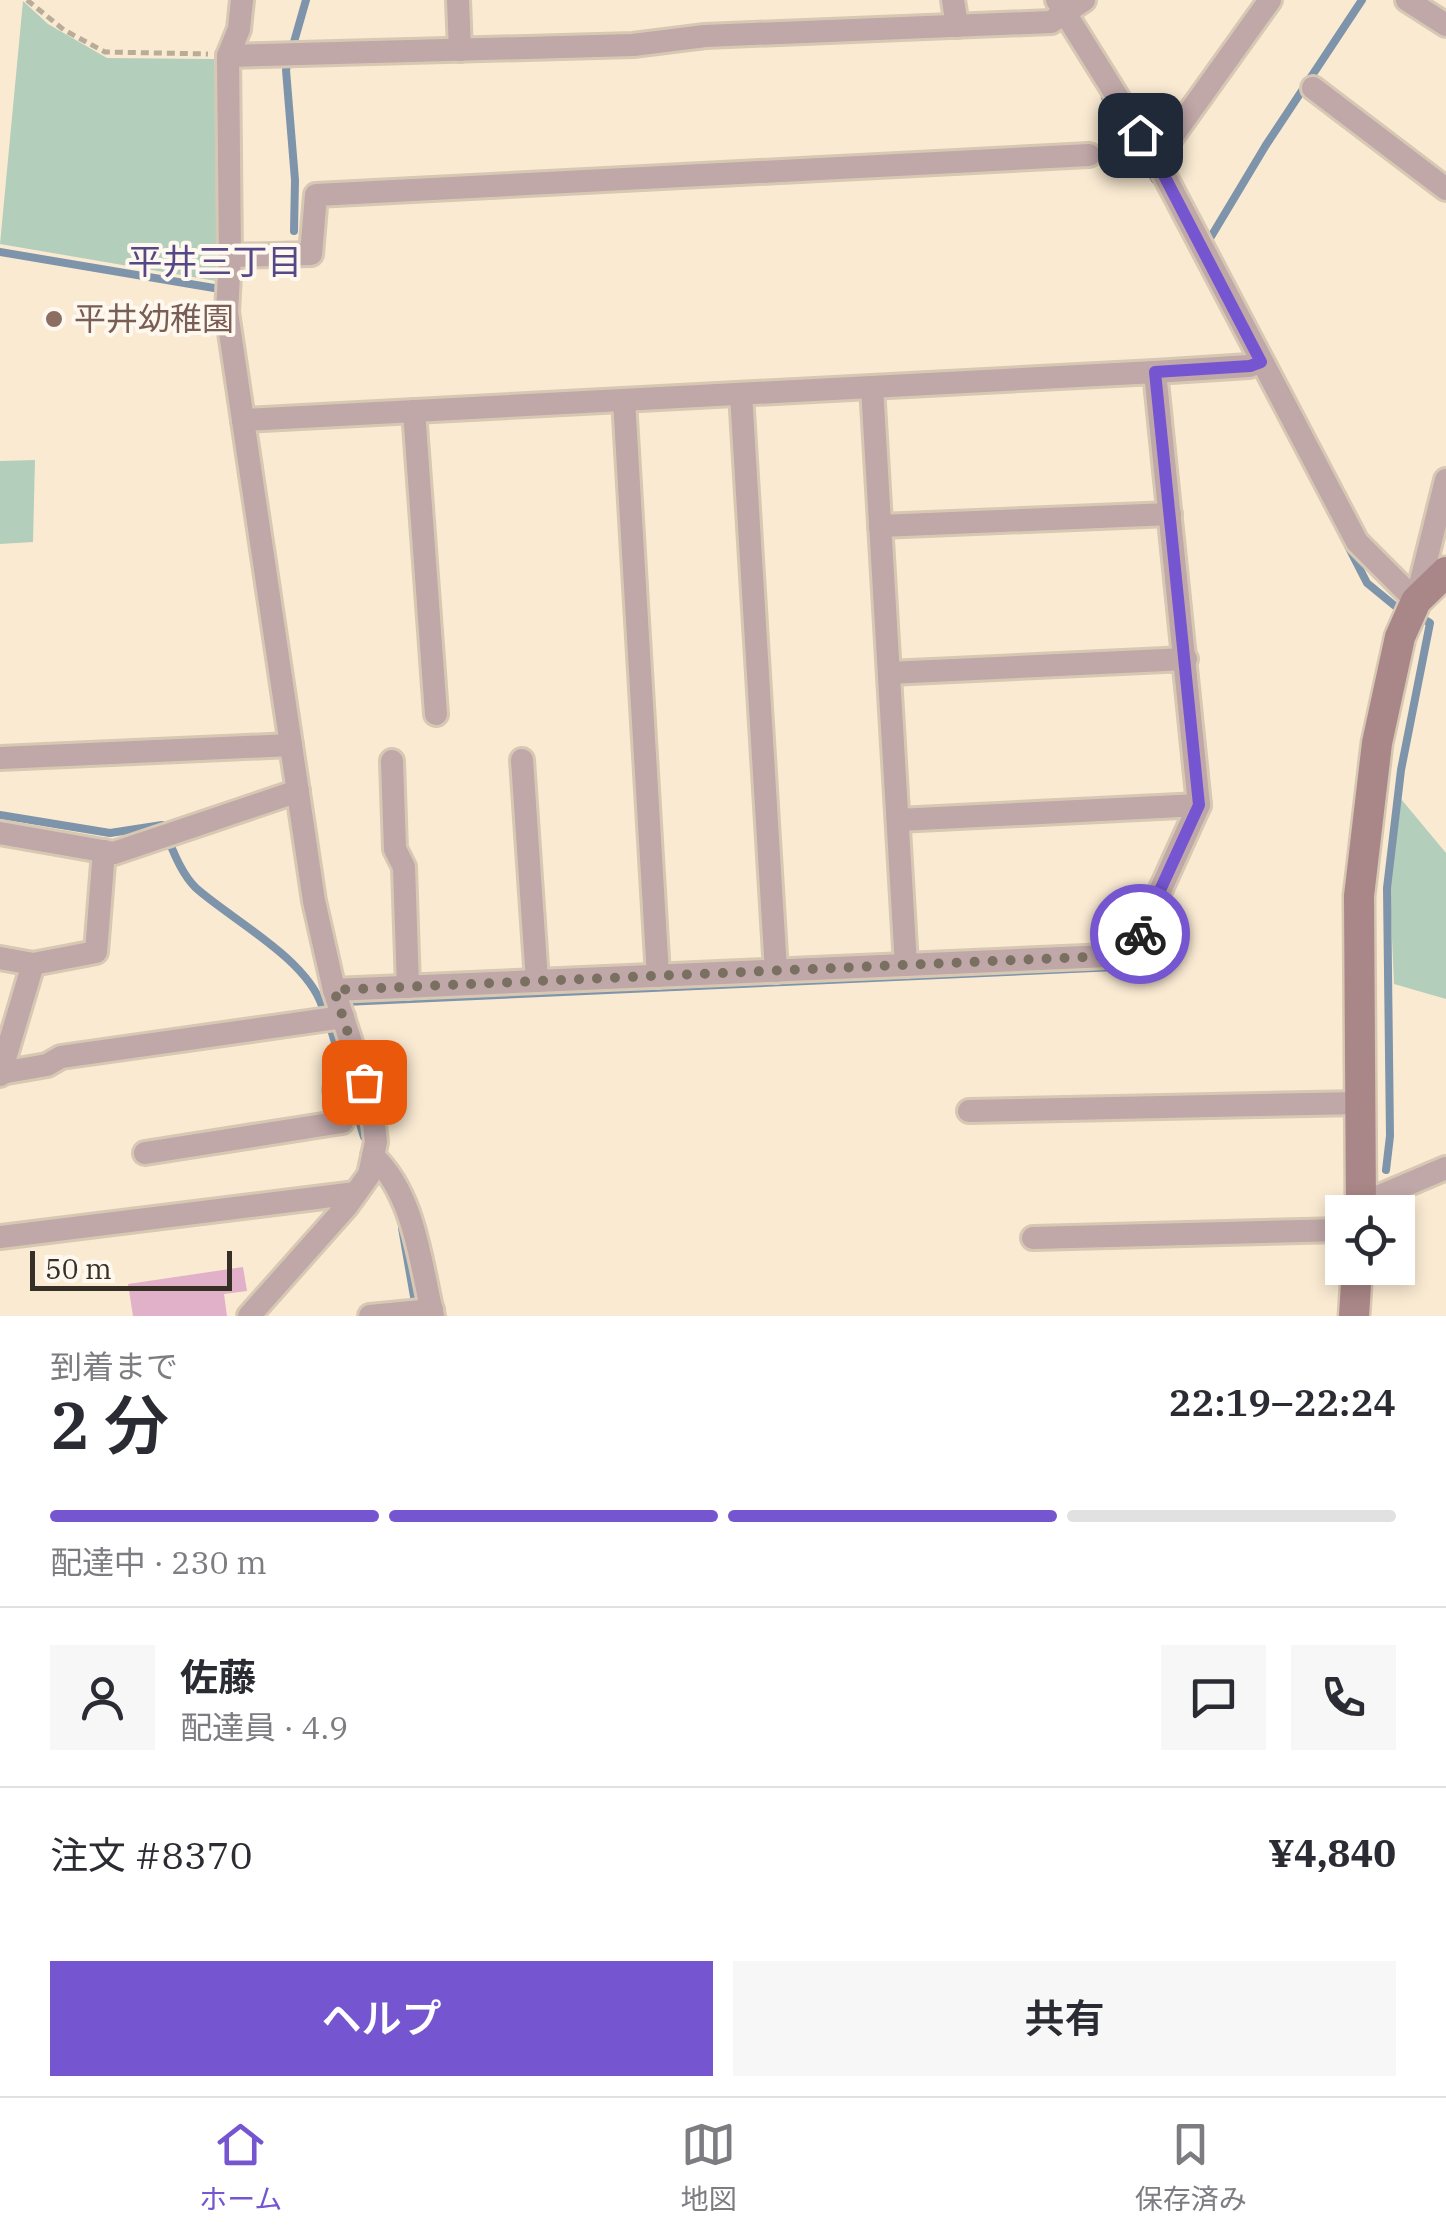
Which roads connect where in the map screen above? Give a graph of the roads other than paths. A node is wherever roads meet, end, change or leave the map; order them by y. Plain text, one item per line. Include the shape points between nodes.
1 (242, 0) edge
2 (458, 0) edge
3 (953, 0) edge
4 (1270, 0) edge
5 (1407, 0) edge
6 (1064, 11) edge
7 (1446, 25) edge
8 (957, 26) junction
9 (460, 50) junction
10 (228, 56) junction
11 (1313, 88) dead end
12 (1089, 156) dead end
13 (1156, 160) junction
14 (1446, 189) edge
15 (230, 256) junction
16 (1256, 364) junction
17 (1155, 372) junction
18 (872, 388) junction
19 (741, 394) junction
20 (624, 400) junction
21 (414, 411) junction
22 (243, 420) junction
23 (1446, 480) edge
24 (1170, 514) junction
25 (880, 526) junction
26 (1446, 572) edge
27 (1416, 601) junction
28 (1186, 659) junction
29 (889, 673) junction
30 (436, 714) dead end
31 (291, 744) junction
32 (0, 758) edge
33 (522, 760) dead end
34 (392, 762) dead end
35 (298, 791) junction
36 (1199, 805) junction
37 (898, 820) junction
38 (0, 833) edge
39 (104, 851) junction
40 (0, 958) edge
41 (33, 964) junction
42 (906, 965) junction
43 (776, 971) junction
44 (658, 976) junction
45 (536, 981) junction
46 (408, 987) junction
47 (335, 1008) junction
48 (0, 1074) edge
49 (354, 1084) junction
50 (1361, 1104) junction
51 (969, 1111) dead end
52 (145, 1154) dead end
53 (373, 1156) junction
54 (1446, 1168) edge
55 (356, 1193) junction
56 (1361, 1195) edge
57 (1389, 1195) edge
58 (1325, 1230) edge
59 (0, 1237) edge
60 (1033, 1238) dead end
61 (1356, 1285) edge
62 (425, 1312) edge
63 (248, 1316) edge
64 (370, 1316) edge
65 (1354, 1316) edge

1 - 10 street
2 - 9 street
3 - 8 street
4 - 13 street
5 - 7 street
6 - 8 street
6 - 13 street
8 - 9 street
9 - 10 street
10 - 15 street
11 - 14 street
12 - 15 street via 316,195 311,254
13 - 16 street
15 - 22 street via 227,312
16 - 17 street
16 - 27 street via 1357,542
17 - 18 street
17 - 24 street
18 - 19 street
18 - 25 street
19 - 20 street
19 - 43 street
20 - 21 street
20 - 44 street
21 - 22 street
21 - 30 street
22 - 31 street
23 - 27 street
24 - 25 street
24 - 28 street
25 - 29 street
26 - 27 street
27 - 50 street via 1390,676 1365,838 1359,896
28 - 29 street
28 - 36 street
29 - 37 street
31 - 32 street
31 - 35 street
33 - 45 street
34 - 46 street
35 - 39 street
35 - 47 street
36 - 37 street
36 - 42 street via 1131,955
37 - 42 street
38 - 39 street
39 - 41 street via 96,952
40 - 41 street
41 - 48 street
42 - 43 street
43 - 44 street
44 - 45 street
45 - 46 street
46 - 47 street
47 - 48 street
47 - 49 street
49 - 52 street via 335,1090 342,1122
49 - 53 street via 372,1106
50 - 51 street
50 - 56 street
53 - 55 street
53 - 62 street via 390,1171 405,1202
54 - 57 street
55 - 59 street
55 - 63 street
58 - 60 street
61 - 65 street
62 - 64 street

